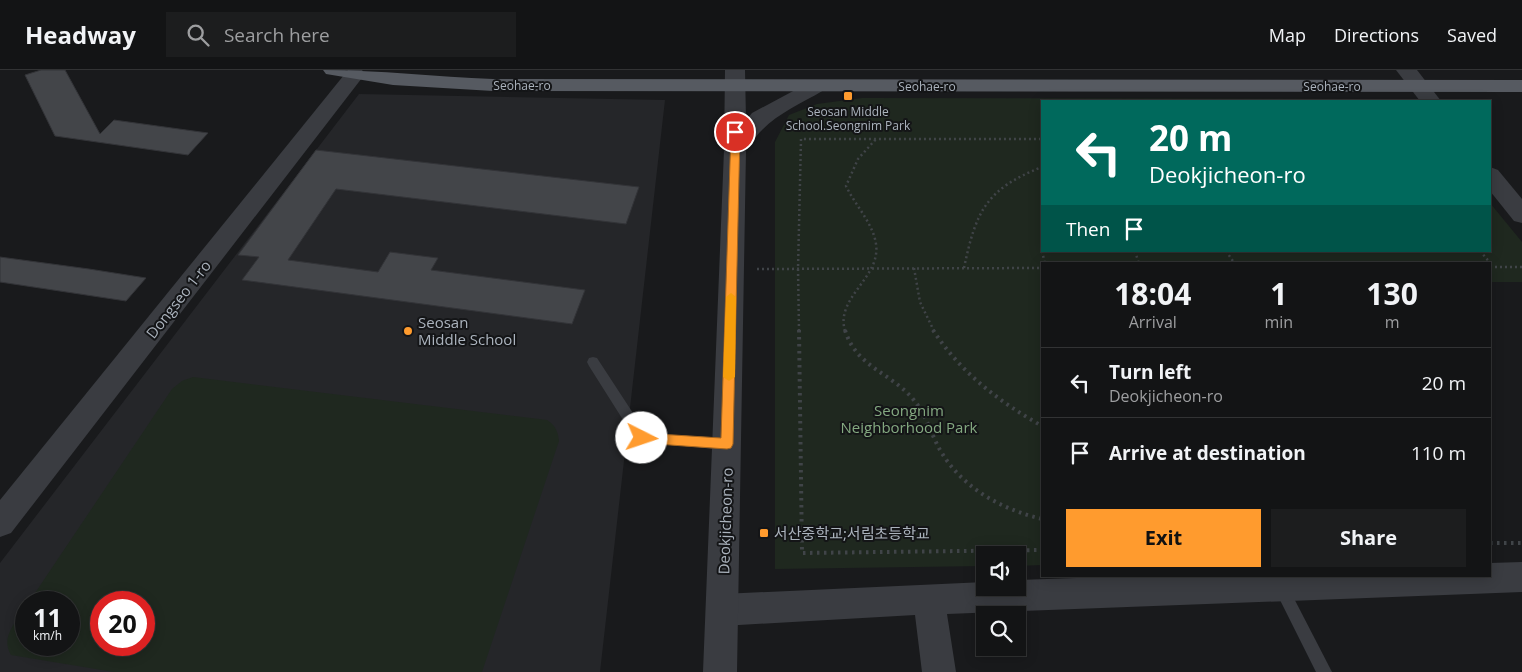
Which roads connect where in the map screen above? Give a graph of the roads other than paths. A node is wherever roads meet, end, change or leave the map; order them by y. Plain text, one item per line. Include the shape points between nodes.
1 (344, 72) edge
2 (735, 78) edge
3 (817, 86) junction
4 (1419, 86) edge
5 (1522, 86) edge
6 (735, 150) junction
7 (1491, 176) edge
8 (1522, 215) edge
9 (593, 362) dead end
10 (727, 444) junction
11 (0, 523) edge
12 (1522, 577) edge
13 (1280, 586) junction
14 (929, 599) junction
15 (722, 610) junction
16 (720, 672) edge
17 (939, 672) edge
18 (1324, 672) edge

1 - 2 main road, Seohae-ro via 444,84
1 - 11 street, Dongseo 1-ro
2 - 3 main road, Seohae-ro
2 - 6 street, Deokjicheon-ro
3 - 4 main road, Seohae-ro
3 - 6 street via 760,118
4 - 5 main road, Seohae-ro
6 - 10 street, Deokjicheon-ro
7 - 8 street
9 - 10 lane via 642,438
10 - 15 street, Deokjicheon-ro
12 - 13 street
13 - 14 street
13 - 18 lane
14 - 15 street
14 - 17 street
15 - 16 street, Deokjicheon-ro

